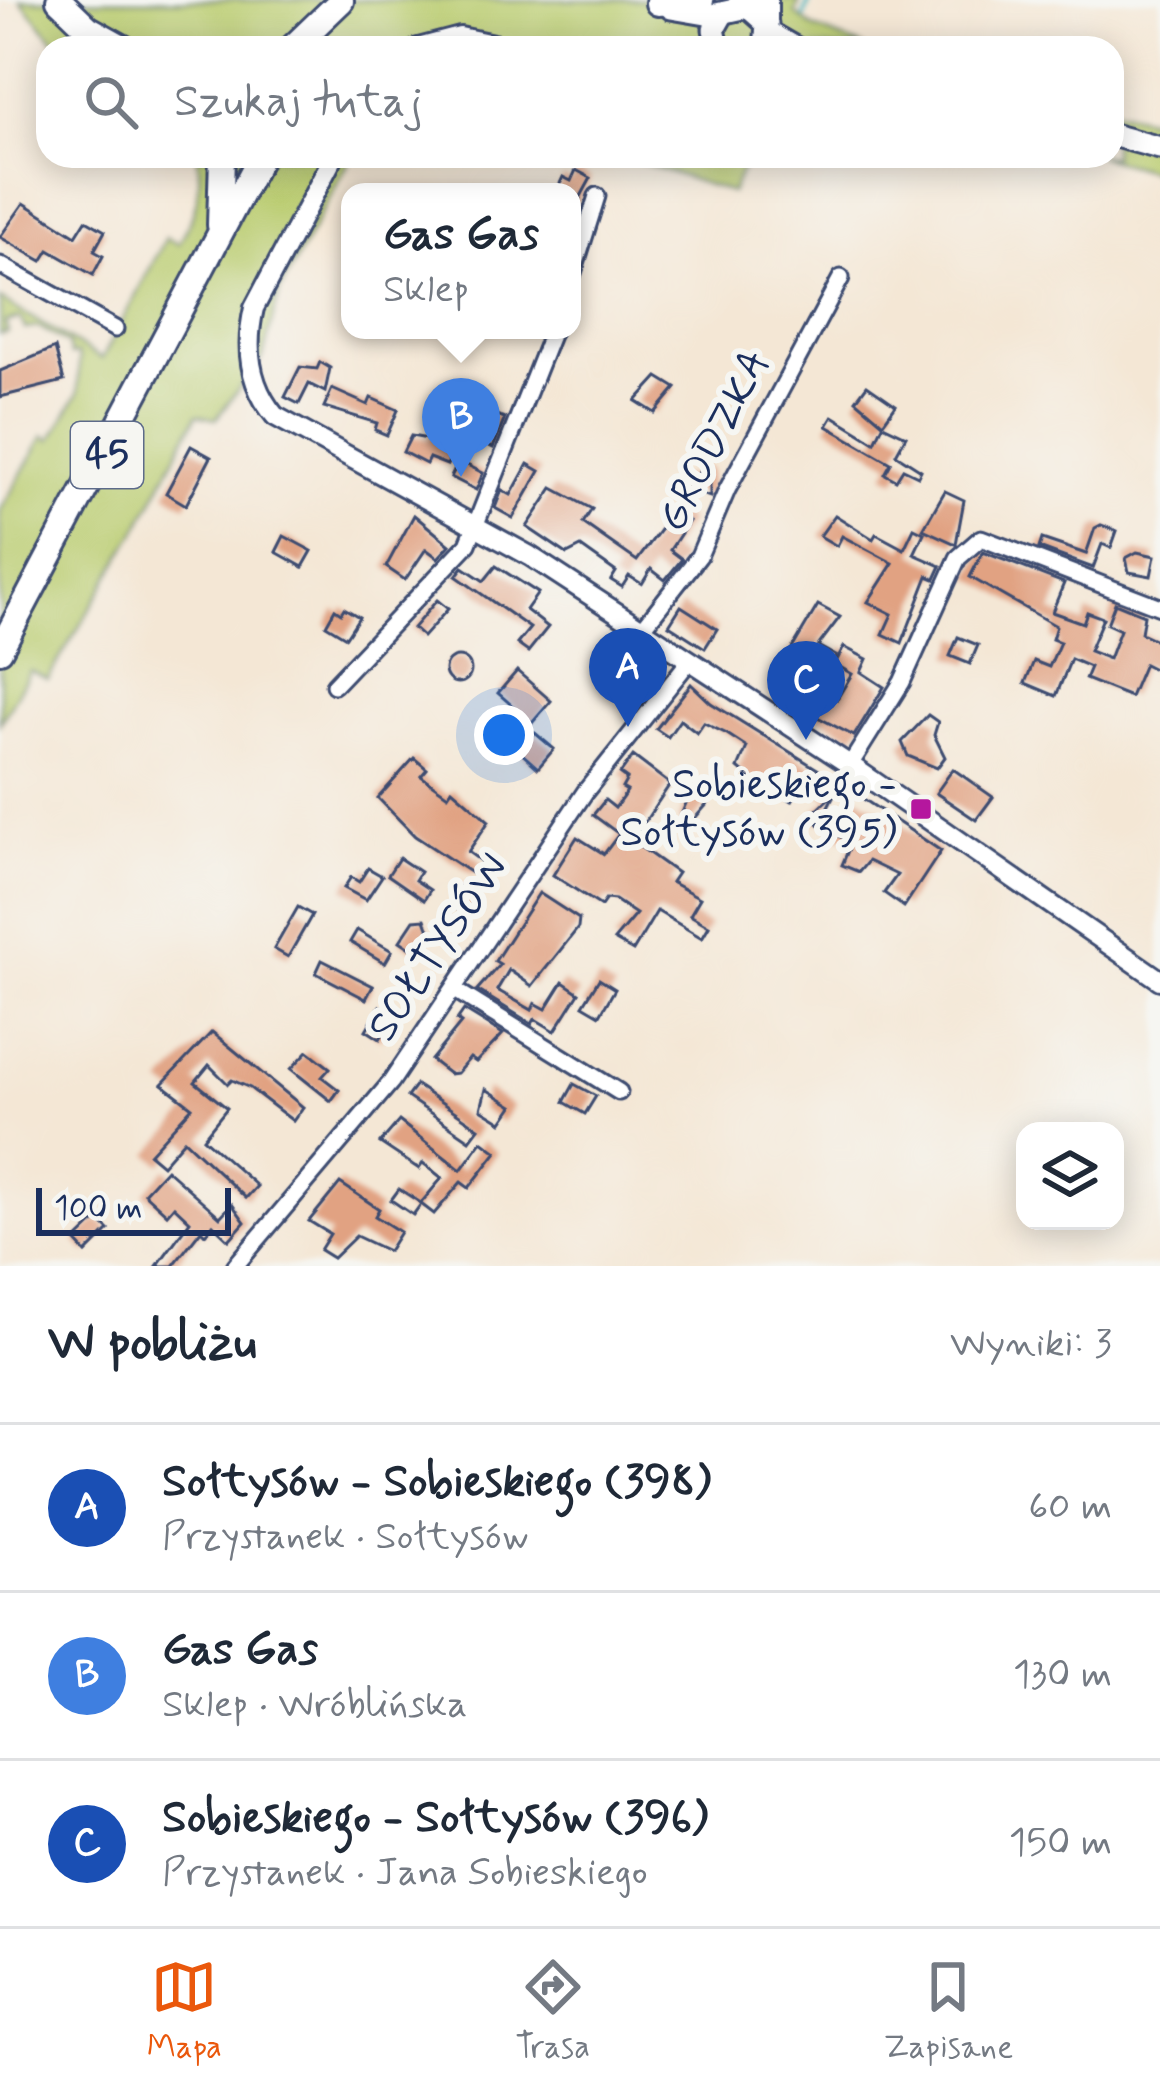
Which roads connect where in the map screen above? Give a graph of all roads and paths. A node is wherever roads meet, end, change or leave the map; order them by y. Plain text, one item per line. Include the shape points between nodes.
1 (58, 0) edge
2 (342, 1) edge
3 (660, 4) edge
4 (721, 24) edge
5 (766, 25) edge
6 (102, 36) edge
7 (305, 36) edge
8 (323, 36) edge
9 (1124, 138) edge
10 (1160, 148) edge
11 (222, 168) edge
12 (255, 168) edge
13 (328, 168) edge
14 (597, 196) dead end
15 (219, 238) junction
16 (581, 247) edge
17 (0, 265) edge
18 (841, 278) dead end
19 (115, 329) dead end
20 (549, 339) edge
21 (475, 523) junction
22 (1160, 607) edge
23 (642, 629) junction
24 (0, 650) edge
25 (690, 660) junction
26 (334, 685) dead end
27 (850, 765) junction
28 (1160, 980) edge
29 (455, 991) junction
30 (619, 1092) dead end
31 (235, 1266) edge

1 - 6 main road
2 - 7 main road
2 - 8 main road
3 - 4 main road
3 - 4 main road
4 - 5 main road via 757,11
9 - 10 main road
11 - 15 main road
12 - 15 main road, 45
13 - 21 street via 254,308 248,350 255,386 290,427
14 - 16 street
15 - 24 main road, 45
17 - 19 street
18 - 23 street, GRODZKA via 699,556
20 - 21 street
21 - 23 street
21 - 26 street via 468,544
22 - 27 street via 981,538 958,558 902,682
23 - 25 street
25 - 27 street
25 - 29 street, SOŁTYSÓW via 585,792
27 - 28 street
29 - 30 street
29 - 31 street, SOŁTYSÓW via 392,1082

